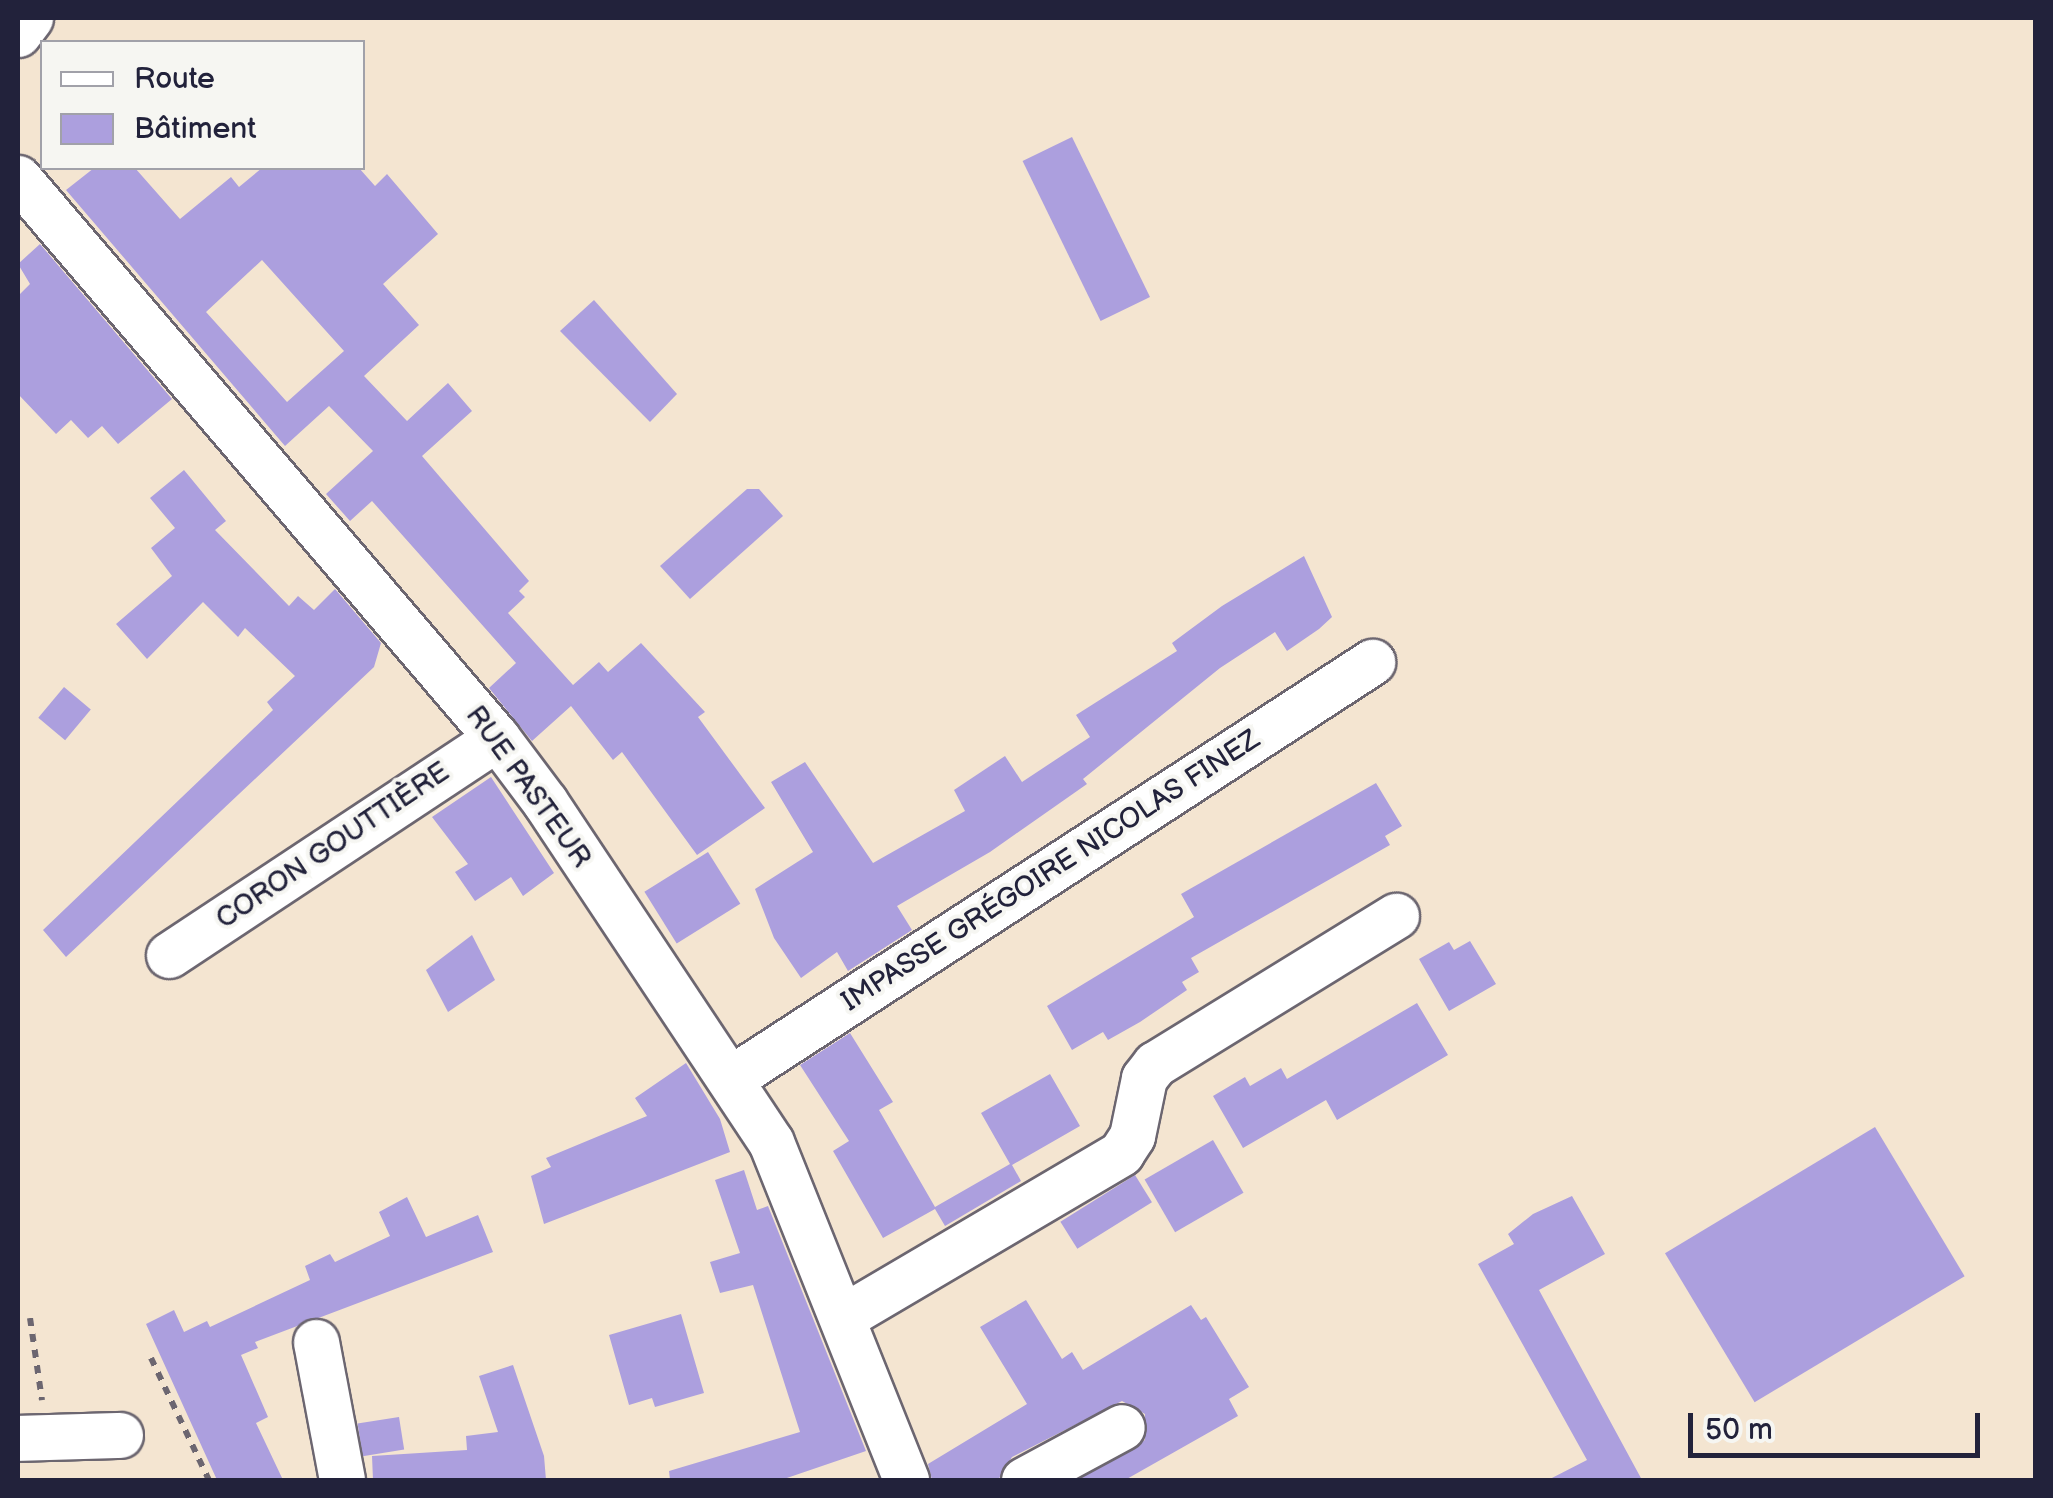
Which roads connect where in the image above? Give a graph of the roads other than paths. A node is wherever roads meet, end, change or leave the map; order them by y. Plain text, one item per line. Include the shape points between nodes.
1 (30, 18) edge
2 (18, 34) edge
3 (18, 178) edge
4 (1372, 662) dead end
5 (497, 738) junction
6 (1396, 916) dead end
7 (169, 955) dead end
8 (730, 1079) junction
9 (843, 1317) junction
10 (316, 1342) dead end
11 (1122, 1426) dead end
12 (23, 1435) edge
13 (120, 1436) dead end
14 (342, 1480) edge
15 (906, 1480) edge
16 (1024, 1480) edge

1 - 2 street
3 - 5 street, RUE PASTEUR
4 - 8 street, IMPASSE GRÉGOIRE NICOLAS FINEZ
5 - 7 street, CORON GOUTTIÈRE
5 - 8 street, RUE PASTEUR
6 - 9 street via 1155,1064 1144,1078 1132,1136 1121,1153
8 - 9 street, RUE PASTEUR via 786,1171
9 - 15 street, RUE PASTEUR
10 - 14 street
11 - 16 street
12 - 13 street

